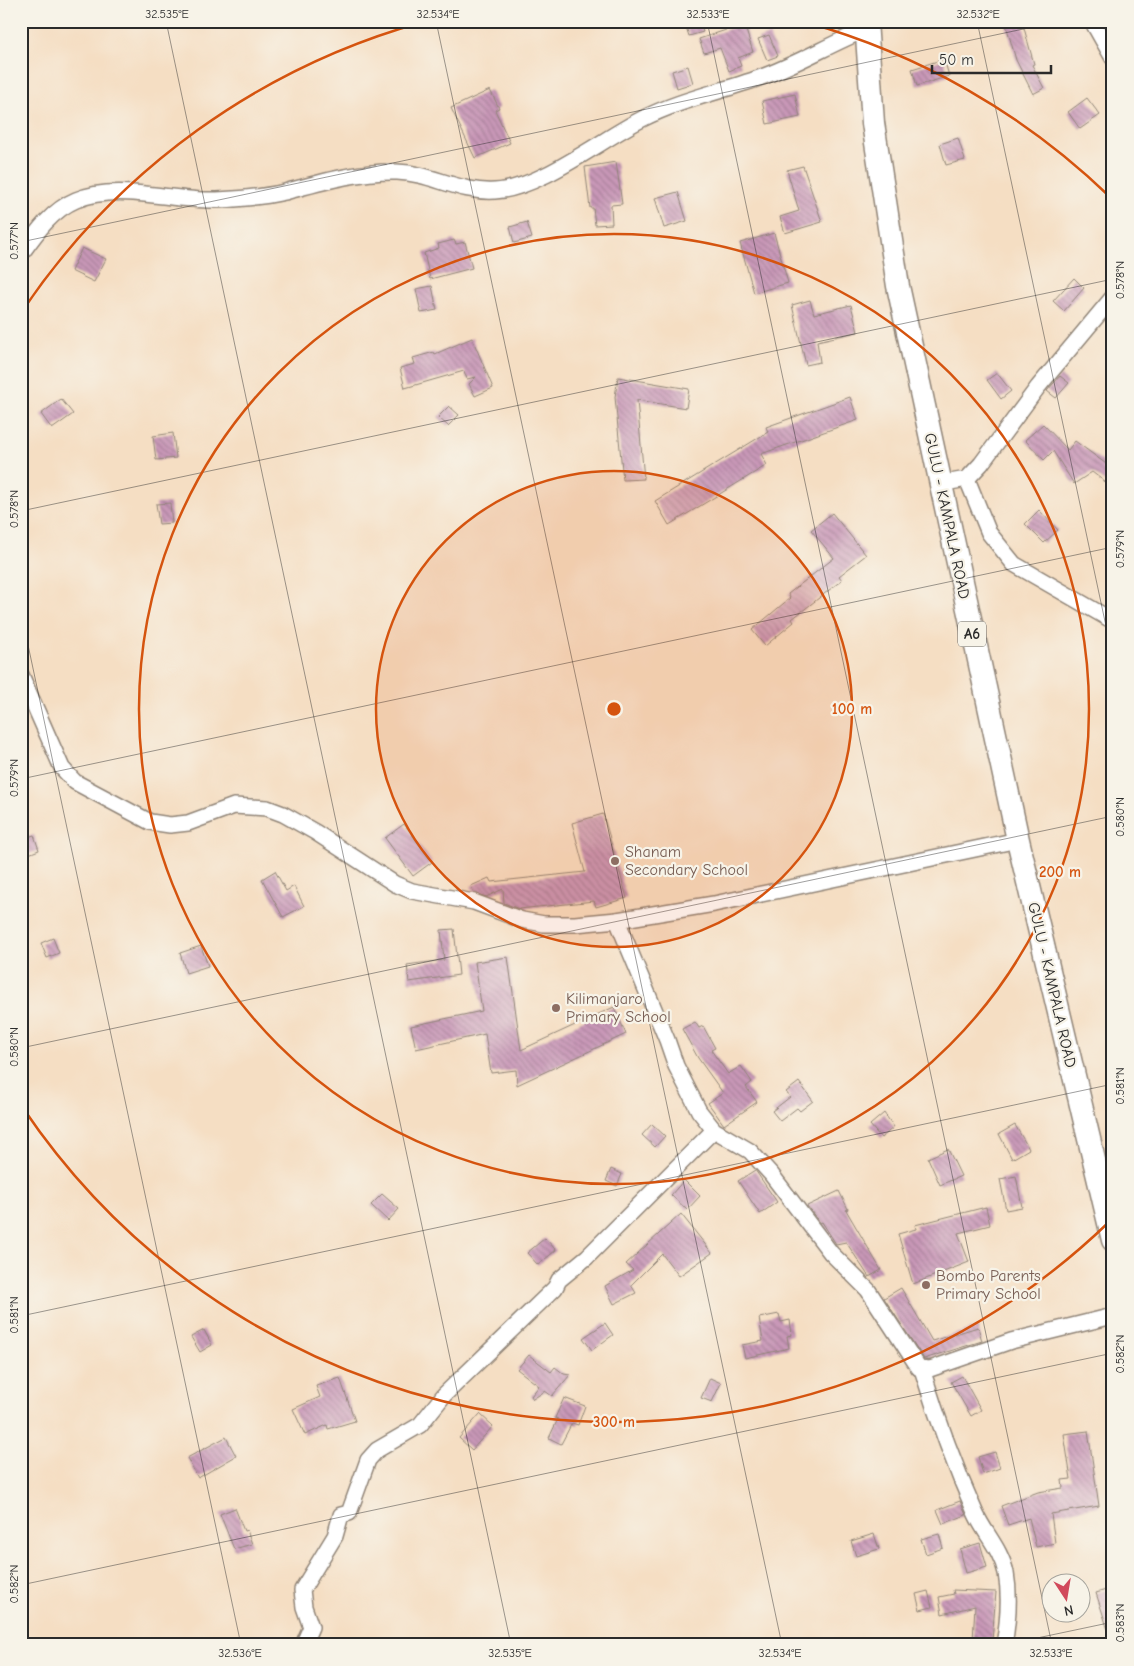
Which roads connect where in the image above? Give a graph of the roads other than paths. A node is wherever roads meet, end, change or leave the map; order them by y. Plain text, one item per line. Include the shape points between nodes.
1 (1092, 21) edge
2 (866, 25) edge
3 (1113, 58) edge
4 (21, 254) edge
5 (1113, 297) edge
6 (967, 479) junction
7 (939, 484) junction
8 (1113, 621) edge
9 (21, 676) edge
10 (1018, 840) junction
11 (618, 920) junction
12 (714, 1130) junction
13 (1113, 1240) edge
14 (1113, 1316) edge
15 (922, 1369) junction
16 (303, 1645) edge
17 (1004, 1645) edge

1 - 3 street
2 - 4 street via 787,67 643,118 528,183 498,191 470,191 424,176 377,172 253,197 215,200 140,193 99,194 76,200 55,213
2 - 7 main road, GULU - KAMPALA ROAD / A6 via 873,123 898,286
5 - 6 street
6 - 7 street
6 - 8 street via 989,533 1014,564
7 - 10 main road, GULU - KAMPALA ROAD / A6
9 - 11 street via 62,768 75,782 150,822 188,823 234,806 268,808 300,823 412,892 474,902 522,920 544,924
10 - 11 street via 797,888
10 - 13 main road, GULU - KAMPALA ROAD / A6
11 - 12 street via 687,1091
12 - 15 street via 750,1151 771,1174 831,1253 868,1290
12 - 16 street via 444,1395 420,1424 377,1450 368,1460 350,1513 341,1515 335,1536 302,1590 311,1626
14 - 15 street via 1024,1337
15 - 17 street via 954,1464 976,1514 995,1543 1006,1572 1008,1599

